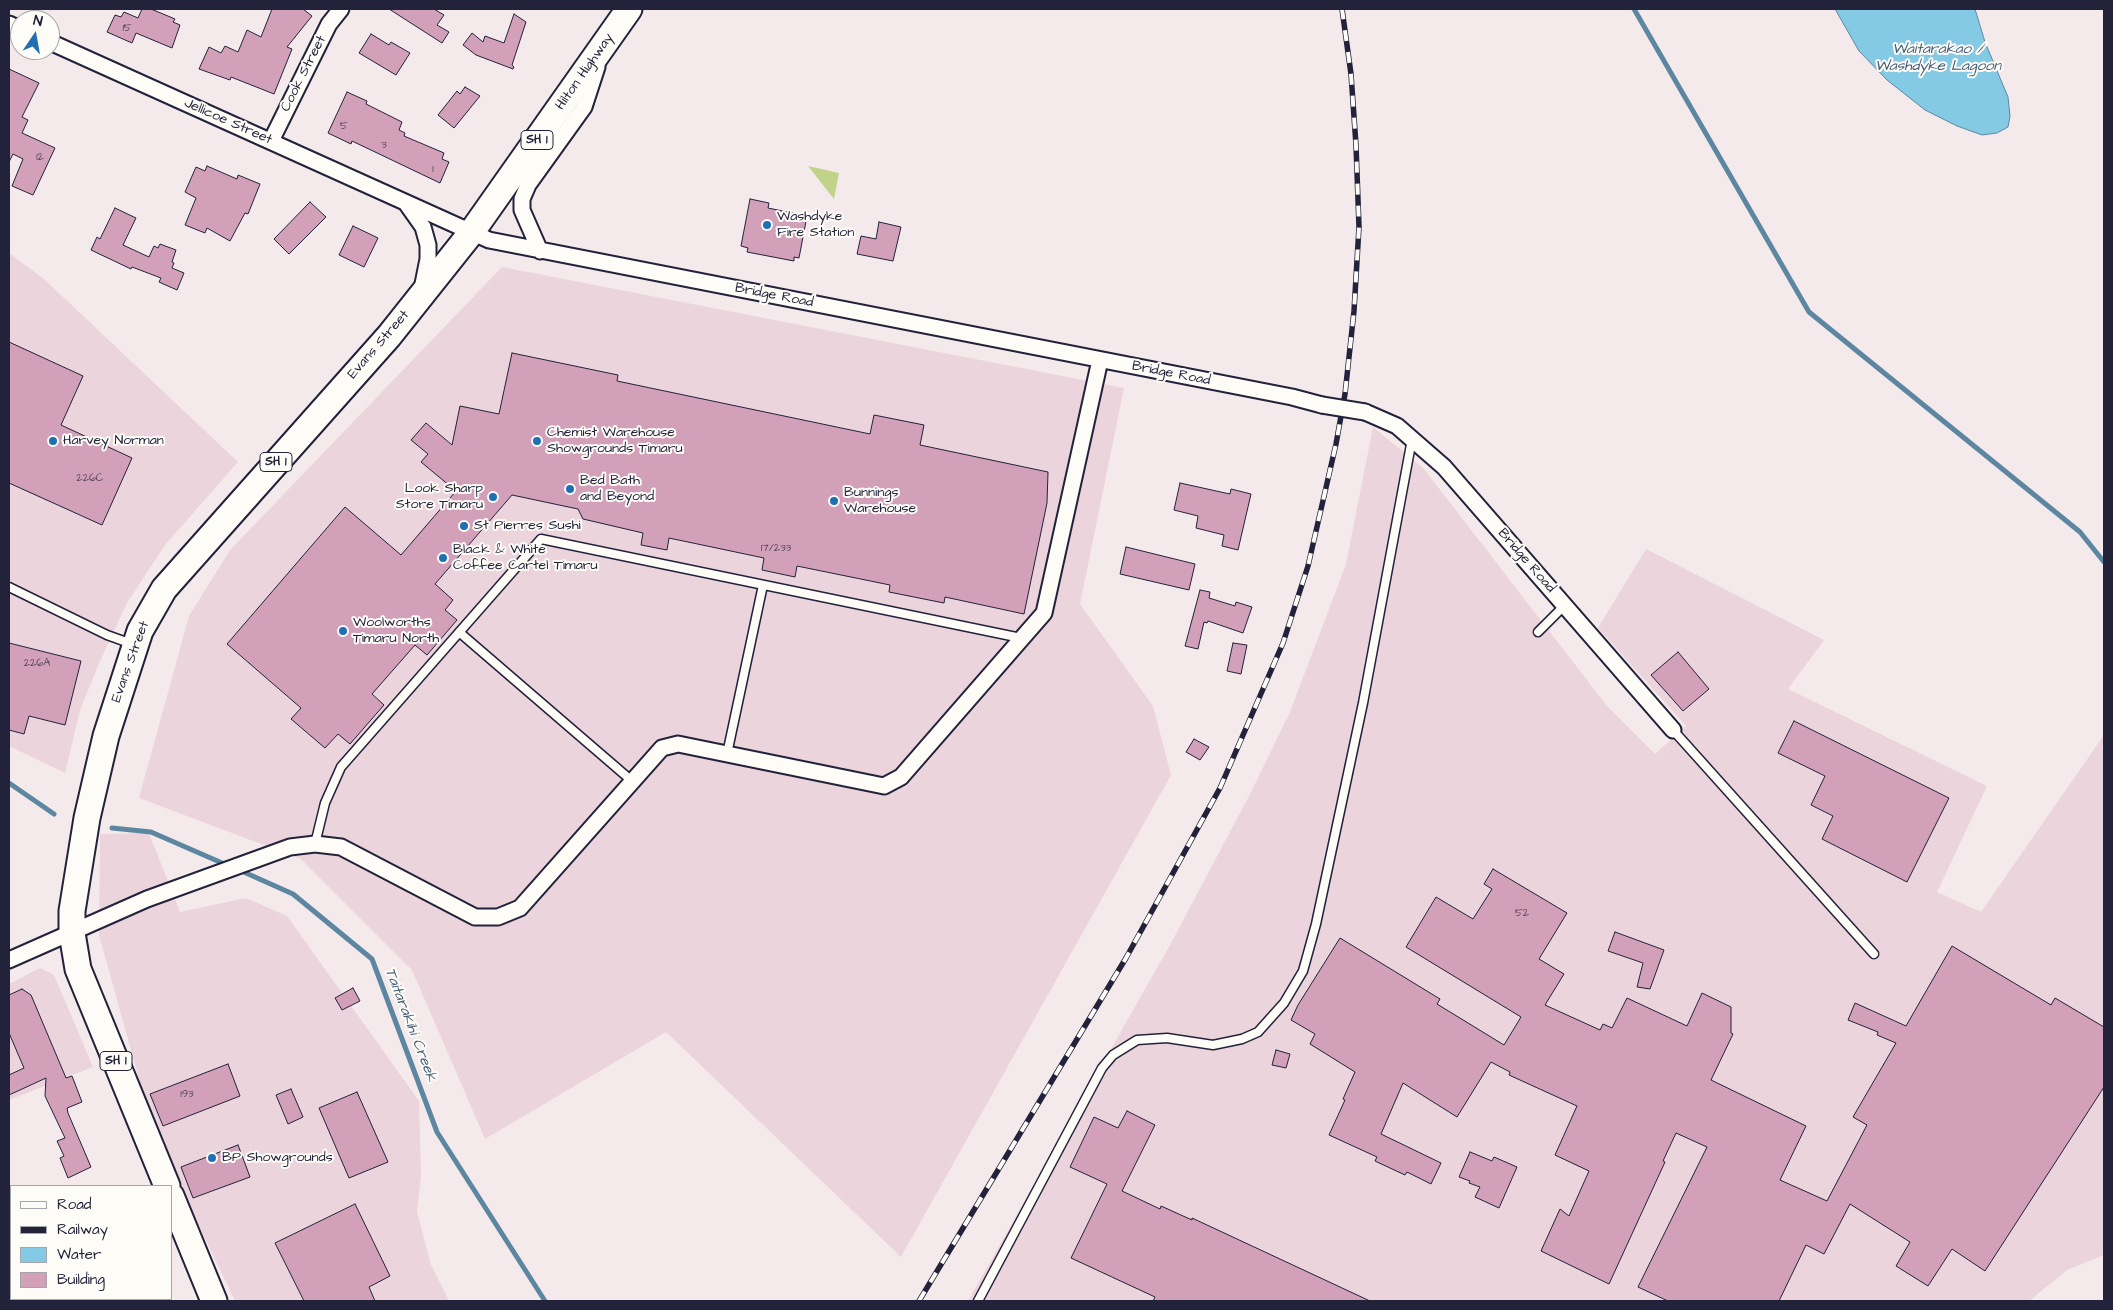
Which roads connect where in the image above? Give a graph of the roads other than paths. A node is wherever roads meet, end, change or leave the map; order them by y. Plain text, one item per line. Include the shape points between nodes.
1 (340, 9) edge
2 (629, 9) edge
3 (60, 46) edge
4 (603, 46) junction
5 (271, 141) junction
6 (406, 202) junction
7 (471, 232) junction
8 (540, 251) junction
9 (421, 295) junction
10 (1100, 360) junction
11 (1412, 438) junction
12 (763, 585) junction
13 (9, 587) edge
14 (1564, 605) junction
15 (459, 632) junction
16 (1538, 632) dead end
17 (1022, 638) junction
18 (135, 645) junction
19 (1673, 730) joint
20 (727, 754) junction
21 (632, 781) junction
22 (315, 844) junction
23 (72, 933) junction
24 (1874, 954) dead end
25 (9, 960) edge
26 (167, 1185) edge
27 (172, 1198) edge
28 (214, 1301) edge
29 (978, 1301) edge

1 - 5 street, Cook Street
2 - 4 highway, Hilton Highway / SH 1
3 - 5 street, Jellicoe Street
4 - 7 highway, Hilton Highway / SH 1
4 - 8 street via 584,107 528,185 522,199 522,210
5 - 6 street, Jellicoe Street
6 - 7 street, Jellicoe Street
6 - 9 street via 423,227 428,245
7 - 8 street, Bridge Road via 489,240
7 - 9 highway, Evans Street / SH 1
8 - 10 street, Bridge Road
9 - 18 highway, Evans Street / SH 1 via 389,336 164,590
10 - 11 street, Bridge Road, bridge via 1365,412 1398,426
10 - 17 street via 1044,613
11 - 14 street, Bridge Road via 1444,467
11 - 29 lane via 1363,703 1303,971 1284,1003 1258,1032 1213,1045 1167,1038 1137,1040 1113,1055 1102,1068
12 - 15 lane via 541,539
12 - 17 lane
12 - 20 lane
13 - 18 lane via 107,635
14 - 16 lane
14 - 19 street, Bridge Road
15 - 21 lane
15 - 22 lane via 341,767 325,803
17 - 20 street via 900,777 884,786
18 - 23 highway, Evans Street / SH 1 via 106,736 87,818 72,912
19 - 24 lane
20 - 21 street via 678,744 662,748
21 - 22 street via 520,908 498,917 475,917 341,847
22 - 23 street via 290,847 186,885
23 - 25 street
23 - 26 highway, Evans Street / SH 1 via 78,969
27 - 28 highway

